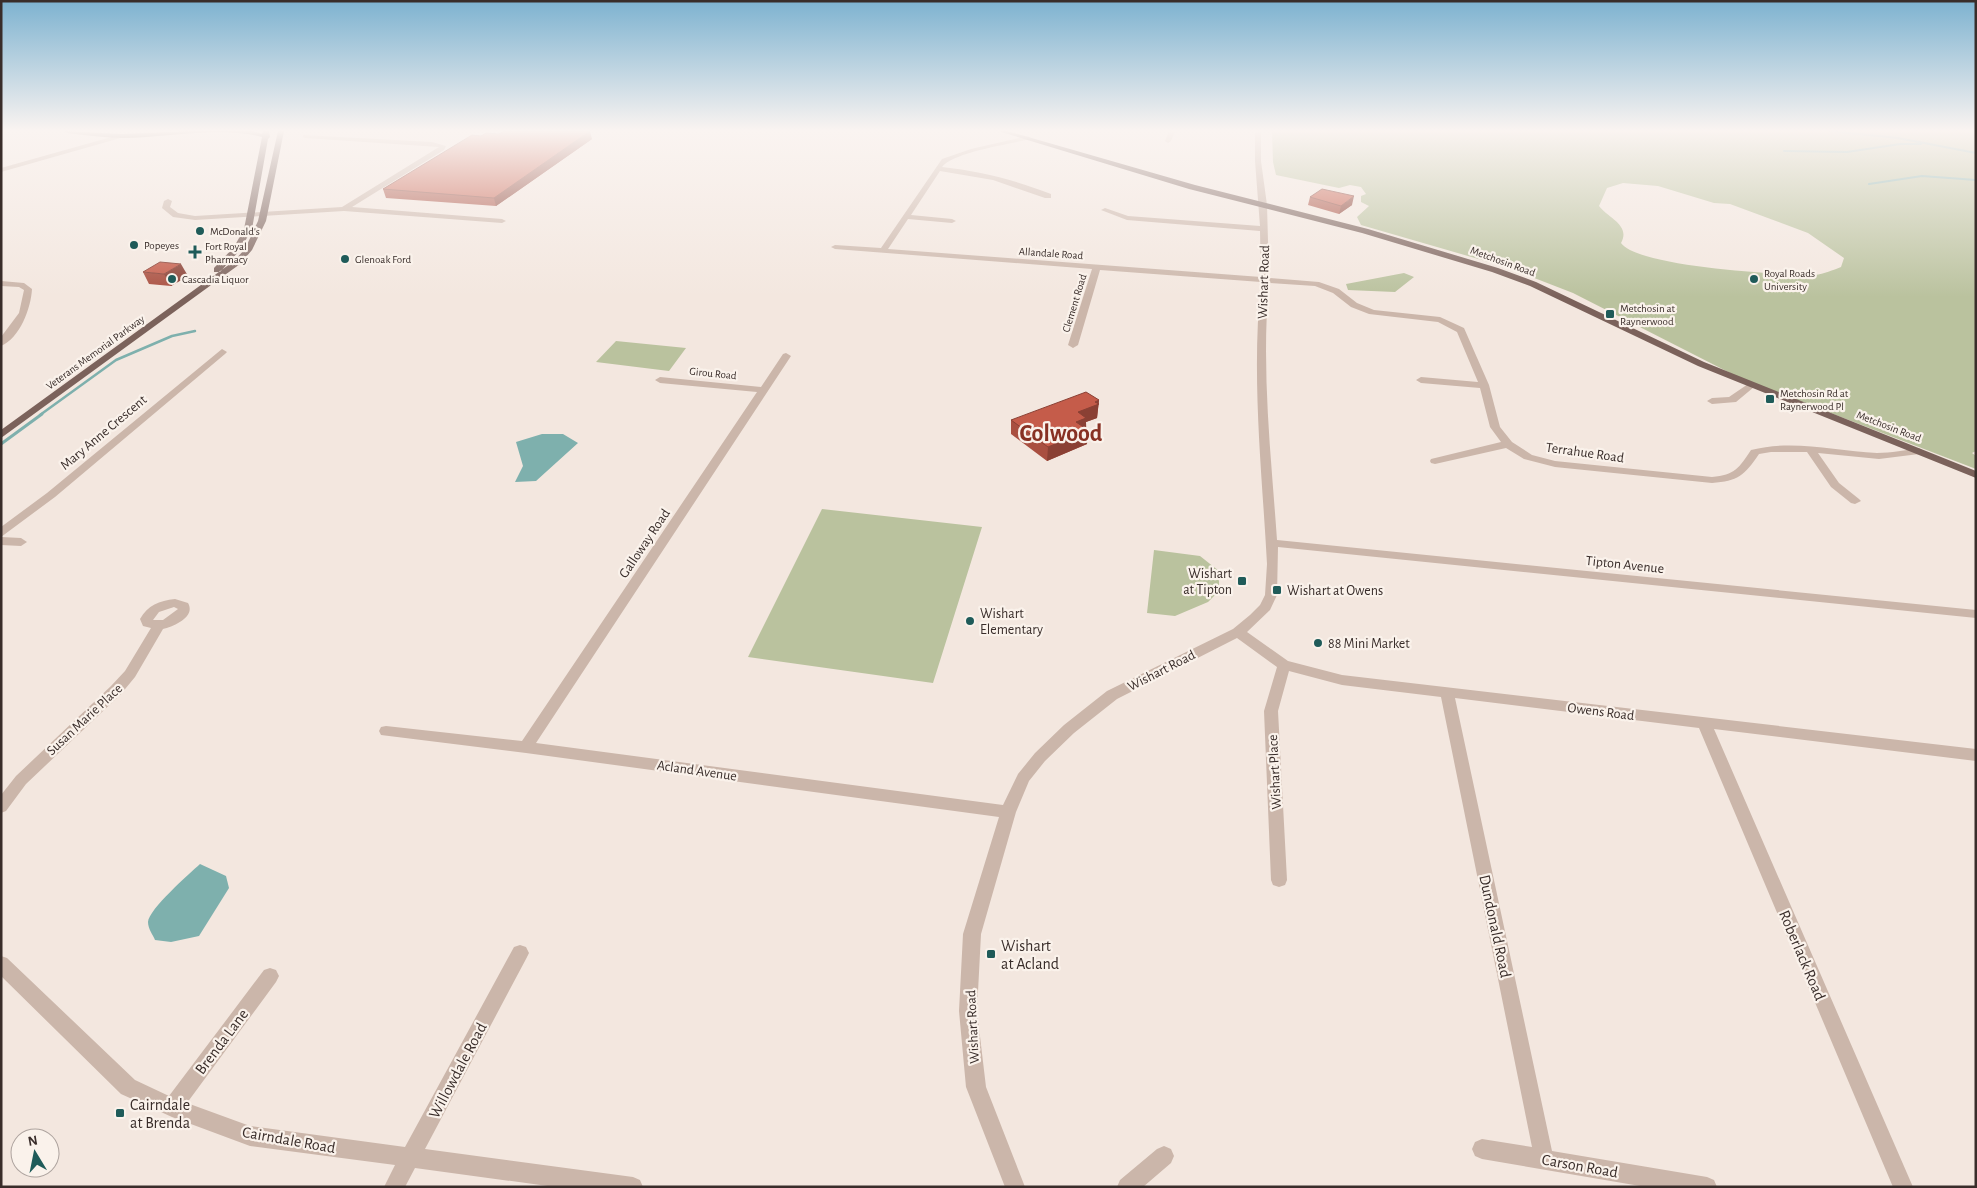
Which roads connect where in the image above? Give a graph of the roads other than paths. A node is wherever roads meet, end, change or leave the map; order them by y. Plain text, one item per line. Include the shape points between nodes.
1 (257, 186) edge
2 (269, 186) edge
3 (381, 186) edge
4 (926, 186) edge
5 (1026, 186) edge
6 (1190, 186) edge
7 (1261, 186) edge
8 (1048, 196) dead end
9 (168, 201) dead end
10 (1263, 205) junction
11 (344, 209) junction
12 (1105, 210) dead end
13 (264, 214) junction
14 (252, 215) junction
15 (906, 217) junction
16 (502, 221) dead end
17 (952, 221) dead end
18 (1264, 229) junction
19 (835, 247) dead end
20 (883, 251) junction
21 (1096, 268) junction
22 (1265, 282) junction
23 (1, 283) edge
24 (203, 287) junction
25 (1, 342) edge
26 (1073, 345) dead end
27 (222, 352) dead end
28 (786, 356) dead end
29 (660, 380) dead end
30 (1421, 380) dead end
31 (1484, 384) junction
32 (1752, 386) junction
33 (763, 390) junction
34 (1712, 401) dead end
35 (1, 436) edge
36 (1508, 444) junction
37 (1810, 449) junction
38 (1919, 451) junction
39 (1435, 461) dead end
40 (1976, 475) edge
41 (1855, 501) dead end
42 (1, 533) edge
43 (1, 541) edge
44 (21, 542) dead end
45 (1271, 543) junction
46 (1976, 614) edge
47 (159, 625) dead end
48 (1238, 632) junction
49 (1284, 665) junction
50 (1447, 693) junction
51 (1704, 723) junction
52 (386, 731) dead end
53 (526, 747) junction
54 (1976, 756) edge
55 (1, 807) edge
56 (1008, 812) junction
57 (1279, 880) dead end
58 (520, 953) dead end
59 (1, 964) edge
60 (270, 976) dead end
61 (172, 1107) junction
62 (1482, 1148) dead end
63 (1164, 1156) dead end
64 (409, 1158) junction
65 (1544, 1159) junction
66 (394, 1187) edge
67 (634, 1187) edge
68 (1015, 1187) edge
69 (1127, 1187) edge
70 (1707, 1187) edge
71 (1903, 1187) edge

1 - 14 main road, Veterans Memorial Parkway
2 - 13 main road, Veterans Memorial Parkway
3 - 11 street
4 - 15 street
5 - 8 street
6 - 10 main road, Metchosin Road
7 - 10 street, Wishart Road
9 - 14 street via 168,211 188,218
10 - 18 street, Wishart Road
10 - 32 main road, Metchosin Road via 1388,238 1533,284
11 - 13 street
11 - 16 street
12 - 18 street via 1127,218
13 - 14 street
13 - 24 main road, Veterans Memorial Parkway via 248,250 220,278
14 - 24 main road, Veterans Memorial Parkway via 237,248
15 - 17 street
15 - 20 street
18 - 22 street, Wishart Road
19 - 20 street, Allandale Road
20 - 21 street, Allandale Road
21 - 22 street, Allandale Road
21 - 26 street, Clement Road
22 - 31 street, Terrahue Road via 1316,284 1336,291 1354,305 1372,312 1440,320 1461,330
22 - 45 street, Wishart Road via 1261,375
23 - 25 street via 28,289 28,306
24 - 35 main road, Veterans Memorial Parkway
27 - 42 street, Mary Anne Crescent
28 - 33 street, Galloway Road
29 - 33 street, Girou Road
30 - 31 street
31 - 36 street, Terrahue Road via 1495,427
32 - 34 street via 1732,400
32 - 38 main road, Metchosin Road
33 - 53 street, Galloway Road
36 - 37 street, Terrahue Road via 1528,457 1554,464 1712,480 1730,479 1740,474 1756,452
36 - 39 street
37 - 38 street, Terrahue Road via 1879,456
37 - 41 street via 1835,485
38 - 40 main road, Metchosin Road
43 - 44 street
45 - 46 street, Tipton Avenue
45 - 48 street, Wishart Road via 1271,595 1266,607
47 - 55 street, Susan Marie Place via 121,685 21,780
48 - 49 street, Owens Road
48 - 56 street, Wishart Road via 1112,695 1069,728 1022,778
49 - 50 street, Owens Road via 1342,680
49 - 57 street, Wishart Place via 1271,712
50 - 51 street, Owens Road
50 - 65 street, Dundonald Road
51 - 54 street, Owens Road
51 - 71 street, Roberlack Road
52 - 53 street, Acland Avenue
53 - 56 street, Acland Avenue
56 - 68 street, Wishart Road via 972,934 968,1011 976,1087
58 - 64 street, Willowdale Road
59 - 61 street, Cairndale Road via 128,1087
60 - 61 street, Brenda Lane
61 - 64 street, Cairndale Road via 250,1136
62 - 65 street, Carson Road
63 - 69 street
64 - 66 street, Willowdale Road
64 - 67 street, Cairndale Road
65 - 70 street, Carson Road

